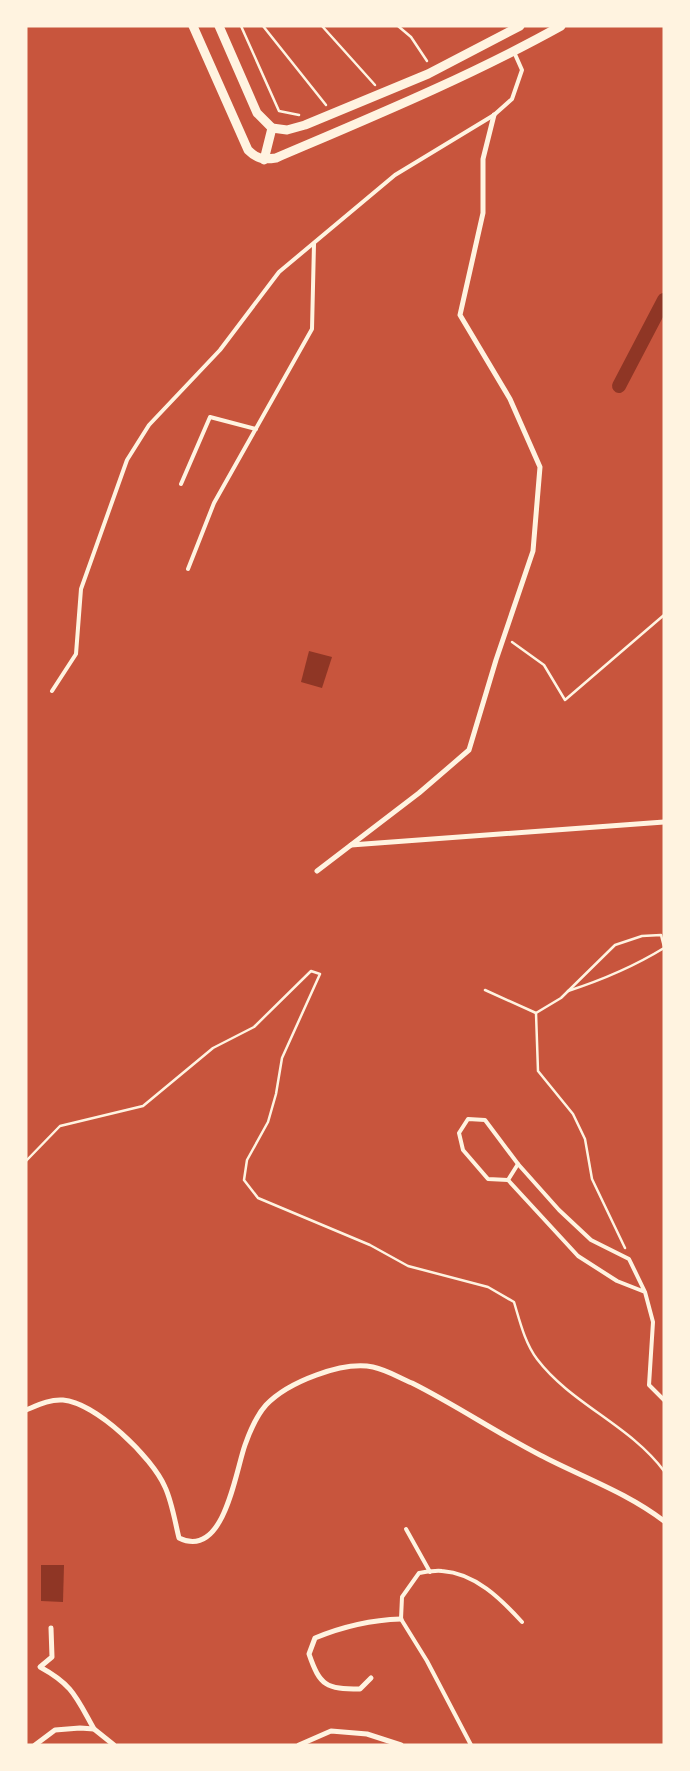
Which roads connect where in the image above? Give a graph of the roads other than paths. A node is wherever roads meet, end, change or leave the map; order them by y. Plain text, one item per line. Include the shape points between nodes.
1 (193, 26) edge
2 (219, 26) edge
3 (520, 26) edge
4 (561, 26) edge
5 (514, 52) junction
6 (494, 114) junction
7 (272, 128) junction
8 (264, 160) junction
9 (314, 244) junction
10 (256, 429) junction
11 (181, 484) dead end
12 (188, 569) dead end
13 (52, 691) dead end
14 (664, 822) edge
15 (351, 845) junction
16 (317, 871) dead end
17 (518, 1164) junction
18 (508, 1180) junction
19 (645, 1292) junction
20 (664, 1400) edge
21 (26, 1410) edge
22 (664, 1521) edge
23 (406, 1529) dead end
24 (430, 1572) junction
25 (401, 1619) junction
26 (522, 1622) dead end
27 (52, 1628) dead end
28 (371, 1678) dead end
29 (94, 1729) junction
30 (34, 1745) edge
31 (114, 1745) edge
32 (299, 1745) edge
33 (401, 1745) edge
34 (471, 1745) edge

1 - 8 street via 248,150 256,158
2 - 7 street via 257,113
3 - 7 street via 428,74 305,125 287,130
4 - 5 street
5 - 6 lane via 522,70 512,99
5 - 8 street via 427,93 276,158
6 - 9 lane via 395,175
6 - 15 street via 483,159 483,213 460,315 510,399 540,467 533,551 469,750
7 - 8 street
9 - 10 lane via 312,330
9 - 13 lane via 279,272 220,350 149,425 127,460 81,589 76,654
10 - 11 lane via 210,417
10 - 12 lane via 214,503
14 - 15 street
15 - 16 street
17 - 18 lane
17 - 18 lane via 485,1120 468,1119 460,1133 462,1150 488,1179
17 - 19 lane via 591,1240 630,1259
18 - 19 lane via 578,1256 617,1281
19 - 20 lane via 653,1322 648,1385
21 - 22 street via 44,1402 63,1400 83,1406 108,1422 152,1465 166,1487 178,1538 189,1543 205,1540 219,1524 252,1426 265,1406 280,1392 303,1380 362,1366 391,1374 426,1390 541,1456 627,1496
23 - 24 lane
24 - 25 lane via 419,1573 402,1597
24 - 26 lane via 442,1571 468,1577 501,1599
25 - 28 street via 371,1620 315,1638 309,1654 317,1677 337,1689 360,1689
25 - 34 lane
27 - 29 street via 52,1656 40,1667 60,1678 75,1694
29 - 30 street via 54,1730
29 - 31 street
32 - 33 street via 331,1731 367,1734

